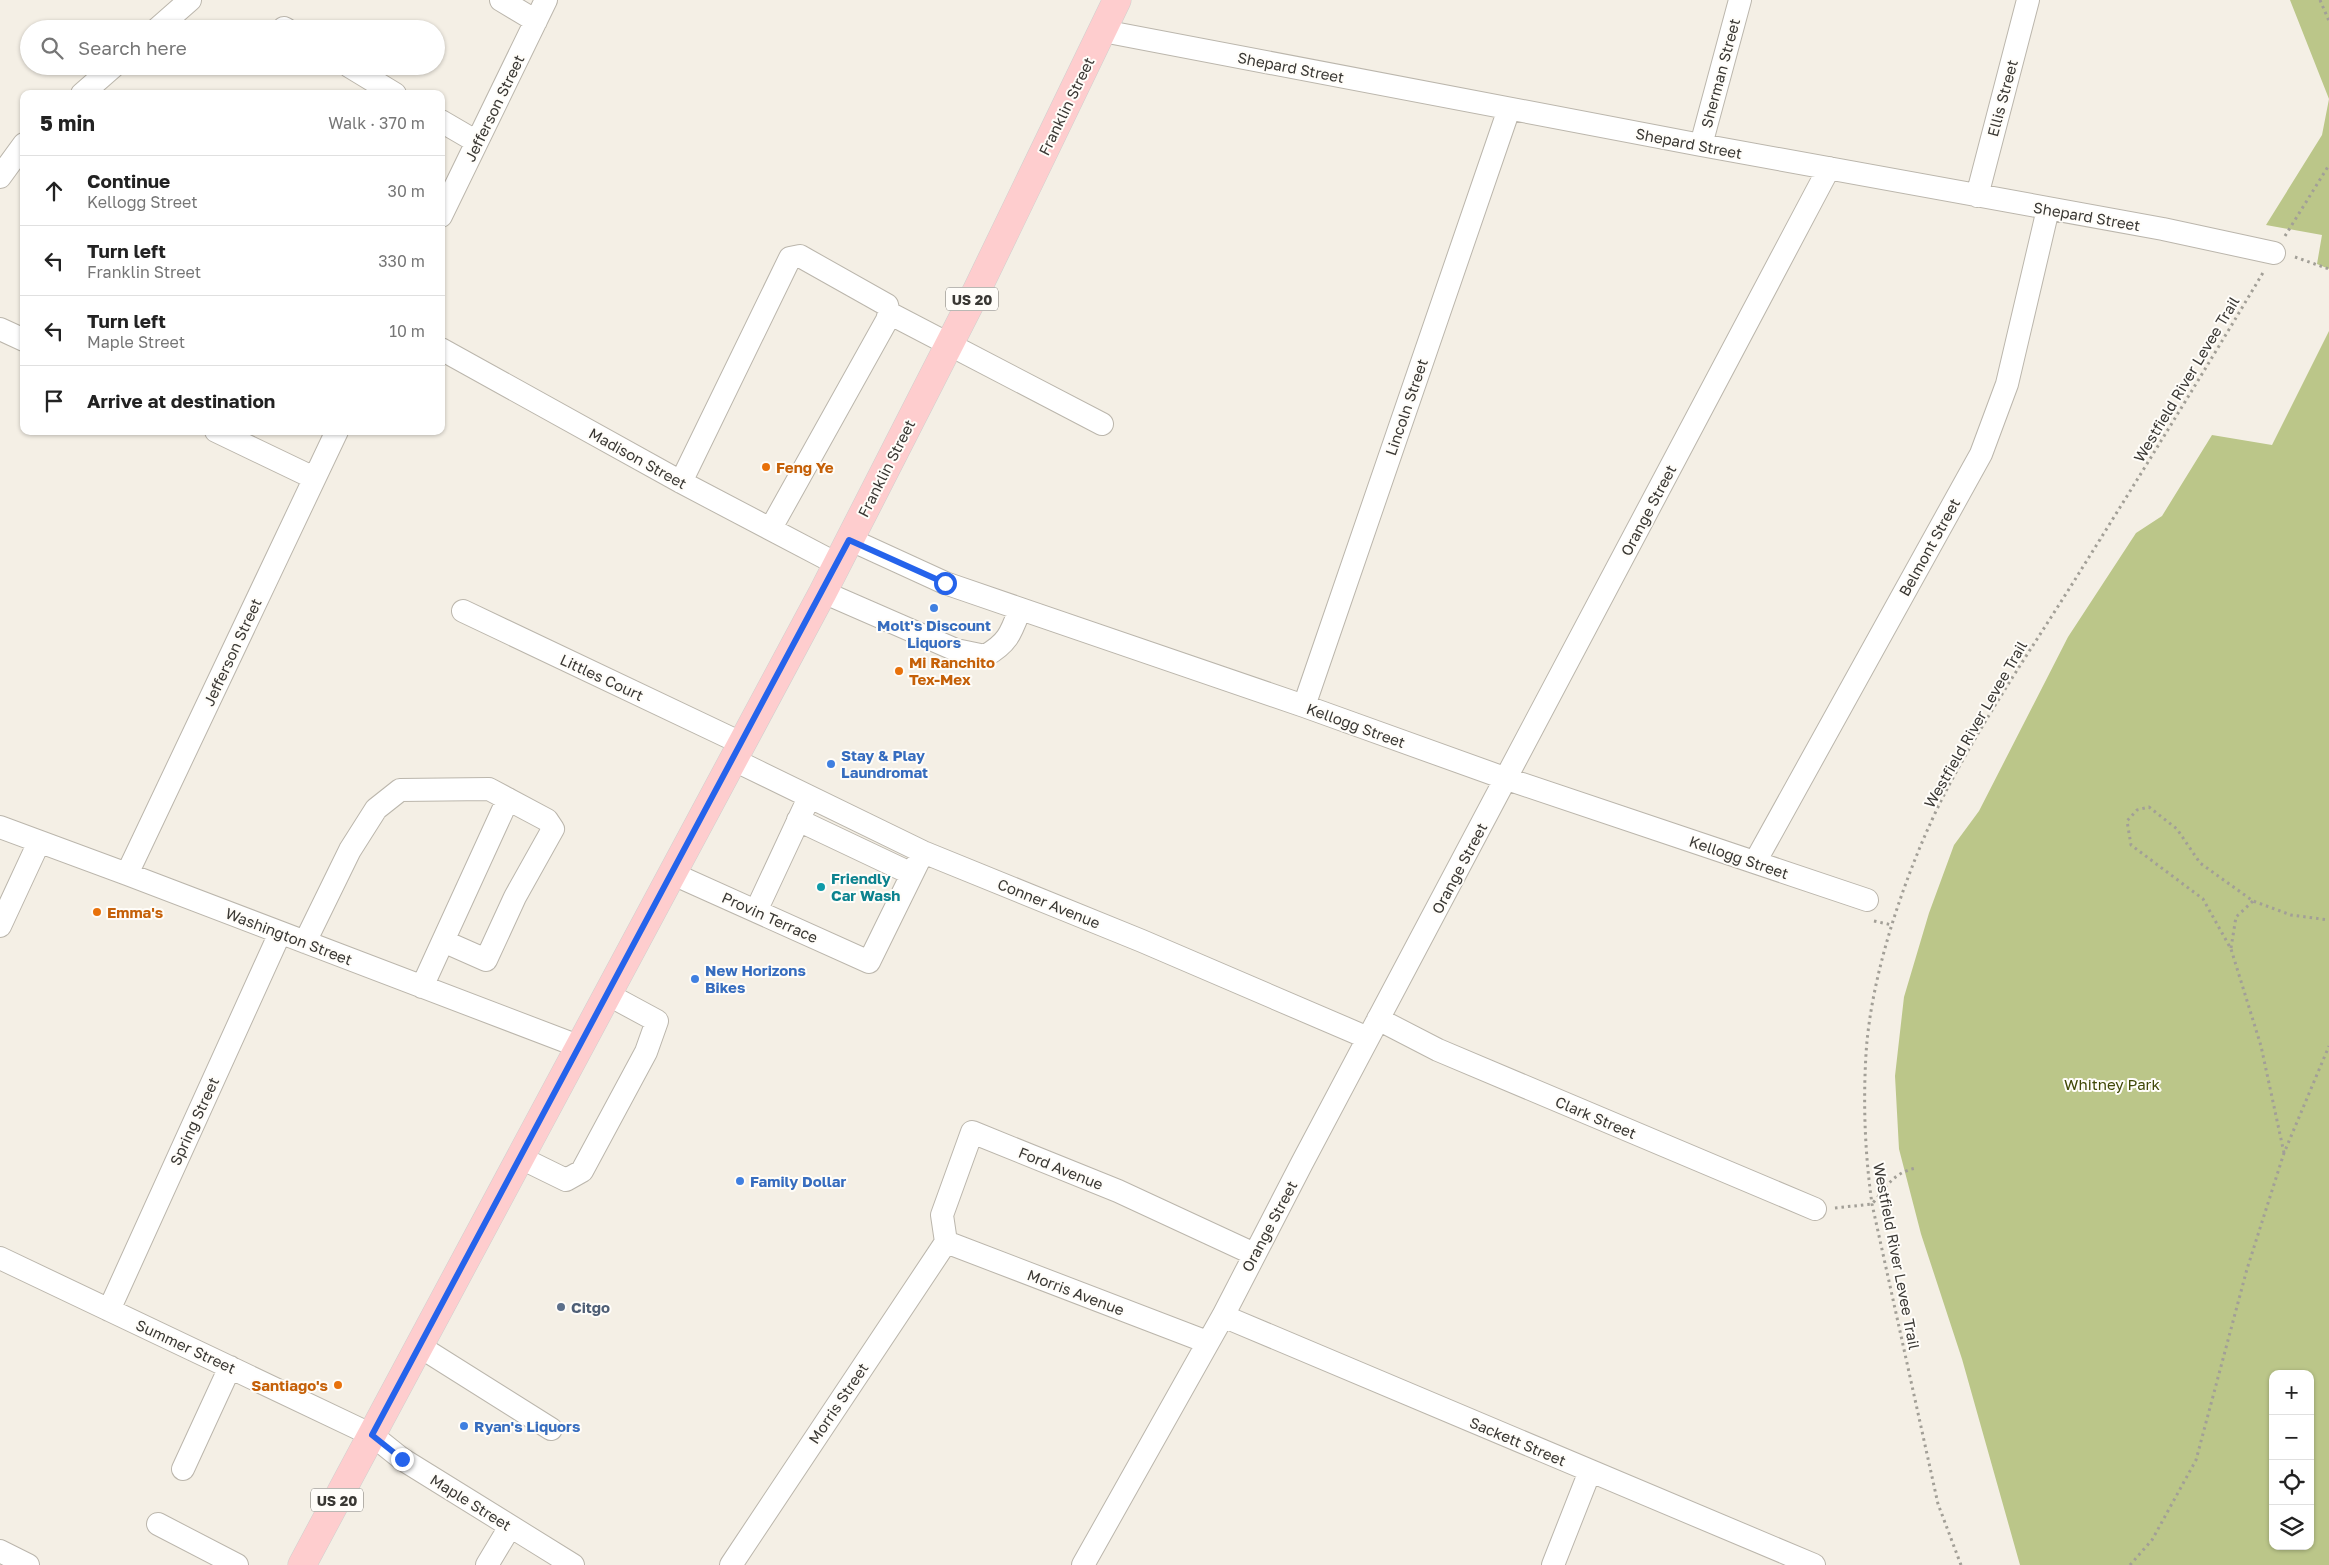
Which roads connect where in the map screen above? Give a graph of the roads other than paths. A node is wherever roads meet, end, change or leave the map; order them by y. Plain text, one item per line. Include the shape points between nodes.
1 (190, 0) edge
2 (501, 0) edge
3 (546, 0) edge
4 (1117, 0) edge
5 (1740, 0) edge
6 (2028, 0) edge
7 (167, 20) edge
8 (536, 21) junction
9 (1103, 31) junction
10 (104, 75) edge
11 (364, 75) edge
12 (87, 90) edge
13 (388, 90) edge
14 (1509, 109) junction
15 (445, 123) edge
16 (477, 142) junction
17 (1701, 145) junction
18 (20, 150) edge
19 (1828, 168) junction
20 (0, 177) edge
21 (1977, 196) junction
22 (445, 208) edge
23 (2048, 209) junction
24 (2274, 253) road end
25 (889, 313) junction
26 (0, 329) edge
27 (20, 338) edge
28 (949, 345) junction
29 (445, 351) edge
30 (1102, 424) dead end
31 (224, 435) edge
32 (334, 435) edge
33 (314, 478) junction
34 (681, 482) junction
35 (771, 528) junction
36 (849, 540) junction
37 (836, 564) junction
38 (823, 592) junction
39 (1020, 609) junction
40 (463, 611) dead end
41 (1304, 706) junction
42 (737, 751) junction
43 (1506, 779) junction
44 (809, 796) junction
45 (508, 800) junction
46 (798, 820) junction
47 (0, 827) edge
48 (39, 842) junction
49 (923, 852) junction
50 (1755, 862) junction
51 (672, 873) junction
52 (128, 874) junction
53 (912, 874) junction
54 (756, 910) junction
55 (1867, 910) road end
56 (0, 926) edge
57 (280, 933) junction
58 (443, 941) junction
59 (306, 942) junction
60 (422, 988) junction
61 (607, 994) junction
62 (1373, 1029) junction
63 (578, 1046) junction
64 (519, 1157) junction
65 (1815, 1209) road end
66 (946, 1242) junction
67 (1254, 1254) junction
68 (0, 1258) edge
69 (108, 1310) junction
70 (1223, 1316) junction
71 (1206, 1342) junction
72 (419, 1346) junction
73 (230, 1367) junction
74 (551, 1429) dead end
75 (372, 1435) junction
76 (183, 1469) dead end
77 (1590, 1471) junction
78 (158, 1524) dead end
79 (512, 1528) junction
80 (0, 1551) edge
81 (308, 1563) edge
82 (28, 1565) edge
83 (238, 1565) edge
84 (487, 1565) edge
85 (573, 1565) edge
86 (731, 1565) edge
87 (1083, 1565) edge
88 (1553, 1565) edge
89 (1814, 1565) edge

1 - 7 street
2 - 8 street
3 - 8 street, Jefferson Street
4 - 9 main road, Franklin Street / US 20
5 - 17 street, Sherman Street
6 - 21 street, Ellis Street
8 - 16 street, Jefferson Street
9 - 14 street, Shepard Street
9 - 28 main road, Franklin Street / US 20
10 - 12 street
11 - 13 street
14 - 17 street, Shepard Street
14 - 41 street, Lincoln Street
15 - 16 street
16 - 22 street, Jefferson Street
17 - 19 street, Shepard Street
18 - 20 street
19 - 21 street, Shepard Street
19 - 43 street, Orange Street
21 - 23 street, Shepard Street
23 - 24 street, Shepard Street
23 - 50 street, Belmont Street via 2007,384 1981,454
25 - 28 street
25 - 34 street via 887,306 800,256 790,258
25 - 35 street
26 - 27 street
28 - 30 street
28 - 36 main road, Franklin Street / US 20
29 - 34 street, Madison Street
31 - 33 street
32 - 33 street, Jefferson Street
33 - 52 street, Jefferson Street
34 - 35 street, Madison Street
35 - 37 street, Madison Street
36 - 37 main road, Franklin Street / US 20
36 - 39 street, Kellogg Street via 945,583
37 - 38 main road, Franklin Street / US 20
38 - 39 street via 956,650 985,656 1001,647 1010,636
38 - 42 main road, Franklin Street / US 20
39 - 41 street, Kellogg Street
40 - 42 street, Littles Court
41 - 43 street, Kellogg Street
42 - 44 street, Conner Avenue
42 - 51 main road, Franklin Street / US 20
43 - 50 street, Kellogg Street
43 - 62 street, Orange Street
44 - 46 street
44 - 49 street, Conner Avenue
45 - 58 street
45 - 58 street via 547,820 553,829 515,897 486,960
45 - 59 street via 489,789 400,790 376,809 350,850
46 - 53 street
46 - 54 street
47 - 48 street, Washington Street
48 - 52 street, Washington Street
48 - 56 street
49 - 53 street
49 - 62 street, Conner Avenue
50 - 55 street, Kellogg Street
51 - 54 street, Provin Terrace
51 - 61 main road, Franklin Street / US 20
52 - 57 street, Washington Street
53 - 54 street, Provin Terrace via 870,962
57 - 59 street, Washington Street
57 - 69 street, Spring Street
58 - 60 street
59 - 60 street, Washington Street
60 - 63 street, Washington Street
61 - 63 main road, Franklin Street / US 20
61 - 64 street via 656,1021 646,1052 582,1171 566,1180
62 - 65 street, Clark Street via 1438,1050
62 - 67 street, Orange Street
63 - 64 main road, Franklin Street / US 20
64 - 72 main road, Franklin Street / US 20
66 - 67 street, Ford Avenue via 942,1215 972,1132 1118,1191
66 - 71 street, Morris Avenue
66 - 86 street, Morris Street
67 - 70 street, Orange Street
68 - 69 street, Summer Street
69 - 73 street, Summer Street
70 - 71 street, Orange Street
70 - 77 street, Sackett Street
71 - 87 street, Orange Street
72 - 74 street
72 - 75 main road, Franklin Street / US 20
73 - 75 street, Summer Street
73 - 76 street
75 - 79 street, Maple Street via 402,1459
75 - 81 main road, Franklin Street / US 20
77 - 88 street
77 - 89 street, Sackett Street
78 - 83 street
79 - 84 street
79 - 85 street, Maple Street
80 - 82 street

